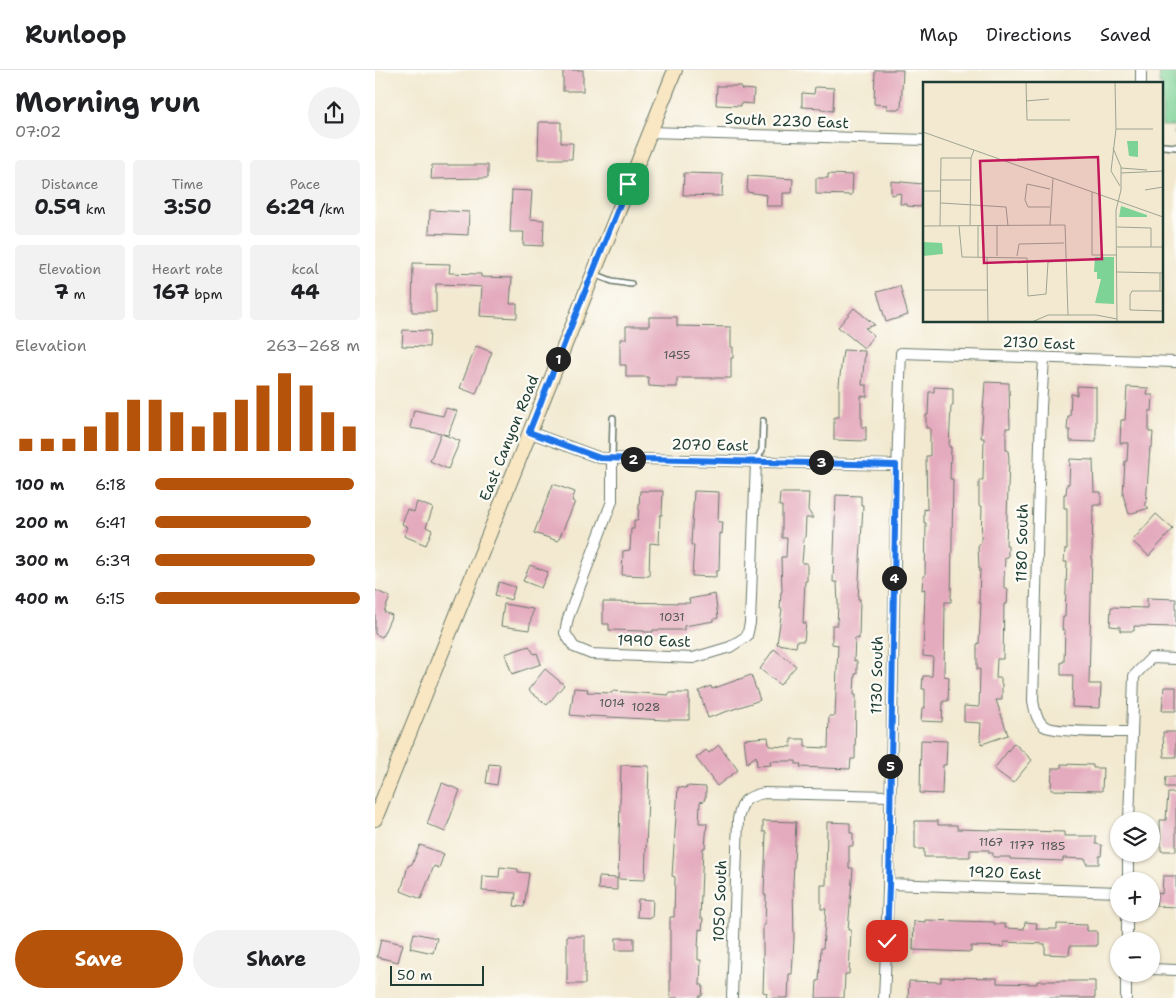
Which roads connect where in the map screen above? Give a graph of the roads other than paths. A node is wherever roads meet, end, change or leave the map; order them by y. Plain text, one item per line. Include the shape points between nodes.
1 (675, 70) edge
2 (649, 132) junction
3 (923, 140) edge
4 (1163, 146) edge
5 (1176, 147) edge
6 (592, 273) junction
7 (631, 284) dead end
8 (901, 353) joint
9 (1043, 358) junction
10 (1176, 362) edge
11 (613, 418) dead end
12 (763, 420) dead end
13 (529, 432) junction
14 (612, 459) junction
15 (756, 460) junction
16 (896, 465) junction
17 (1176, 659) edge
18 (1131, 732) junction
19 (890, 796) junction
20 (1129, 812) edge
21 (375, 819) edge
22 (889, 884) junction
23 (1110, 892) edge
24 (1160, 969) edge
25 (1176, 970) edge
26 (1126, 982) edge
27 (732, 998) edge
28 (884, 998) edge
29 (1126, 998) edge

1 - 2 main road, East Canyon Road
2 - 3 street, South 2230 East
2 - 6 main road, East Canyon Road
4 - 5 lane
6 - 7 lane
6 - 13 main road, East Canyon Road
8 - 9 street, 2130 East
8 - 16 street, 1130 South
9 - 10 street, 2130 East
9 - 18 street, 1180 South via 1035,715 1045,726 1058,730
11 - 14 lane
12 - 15 lane via 762,450
13 - 14 street, 2070 East via 600,458
13 - 21 main road, East Canyon Road
14 - 15 street, 2070 East
14 - 15 street, 1990 East via 612,501 565,633 574,647 591,654 693,658 730,647 747,636
15 - 16 street, 2070 East
16 - 19 street, 1130 South
17 - 18 street via 1151,658 1134,676
18 - 20 street
19 - 22 street, 1130 South
19 - 27 street, 1050 South via 764,793 750,796 741,806
22 - 23 street, 1920 East
22 - 28 street, 1130 South
24 - 25 street
26 - 29 street

